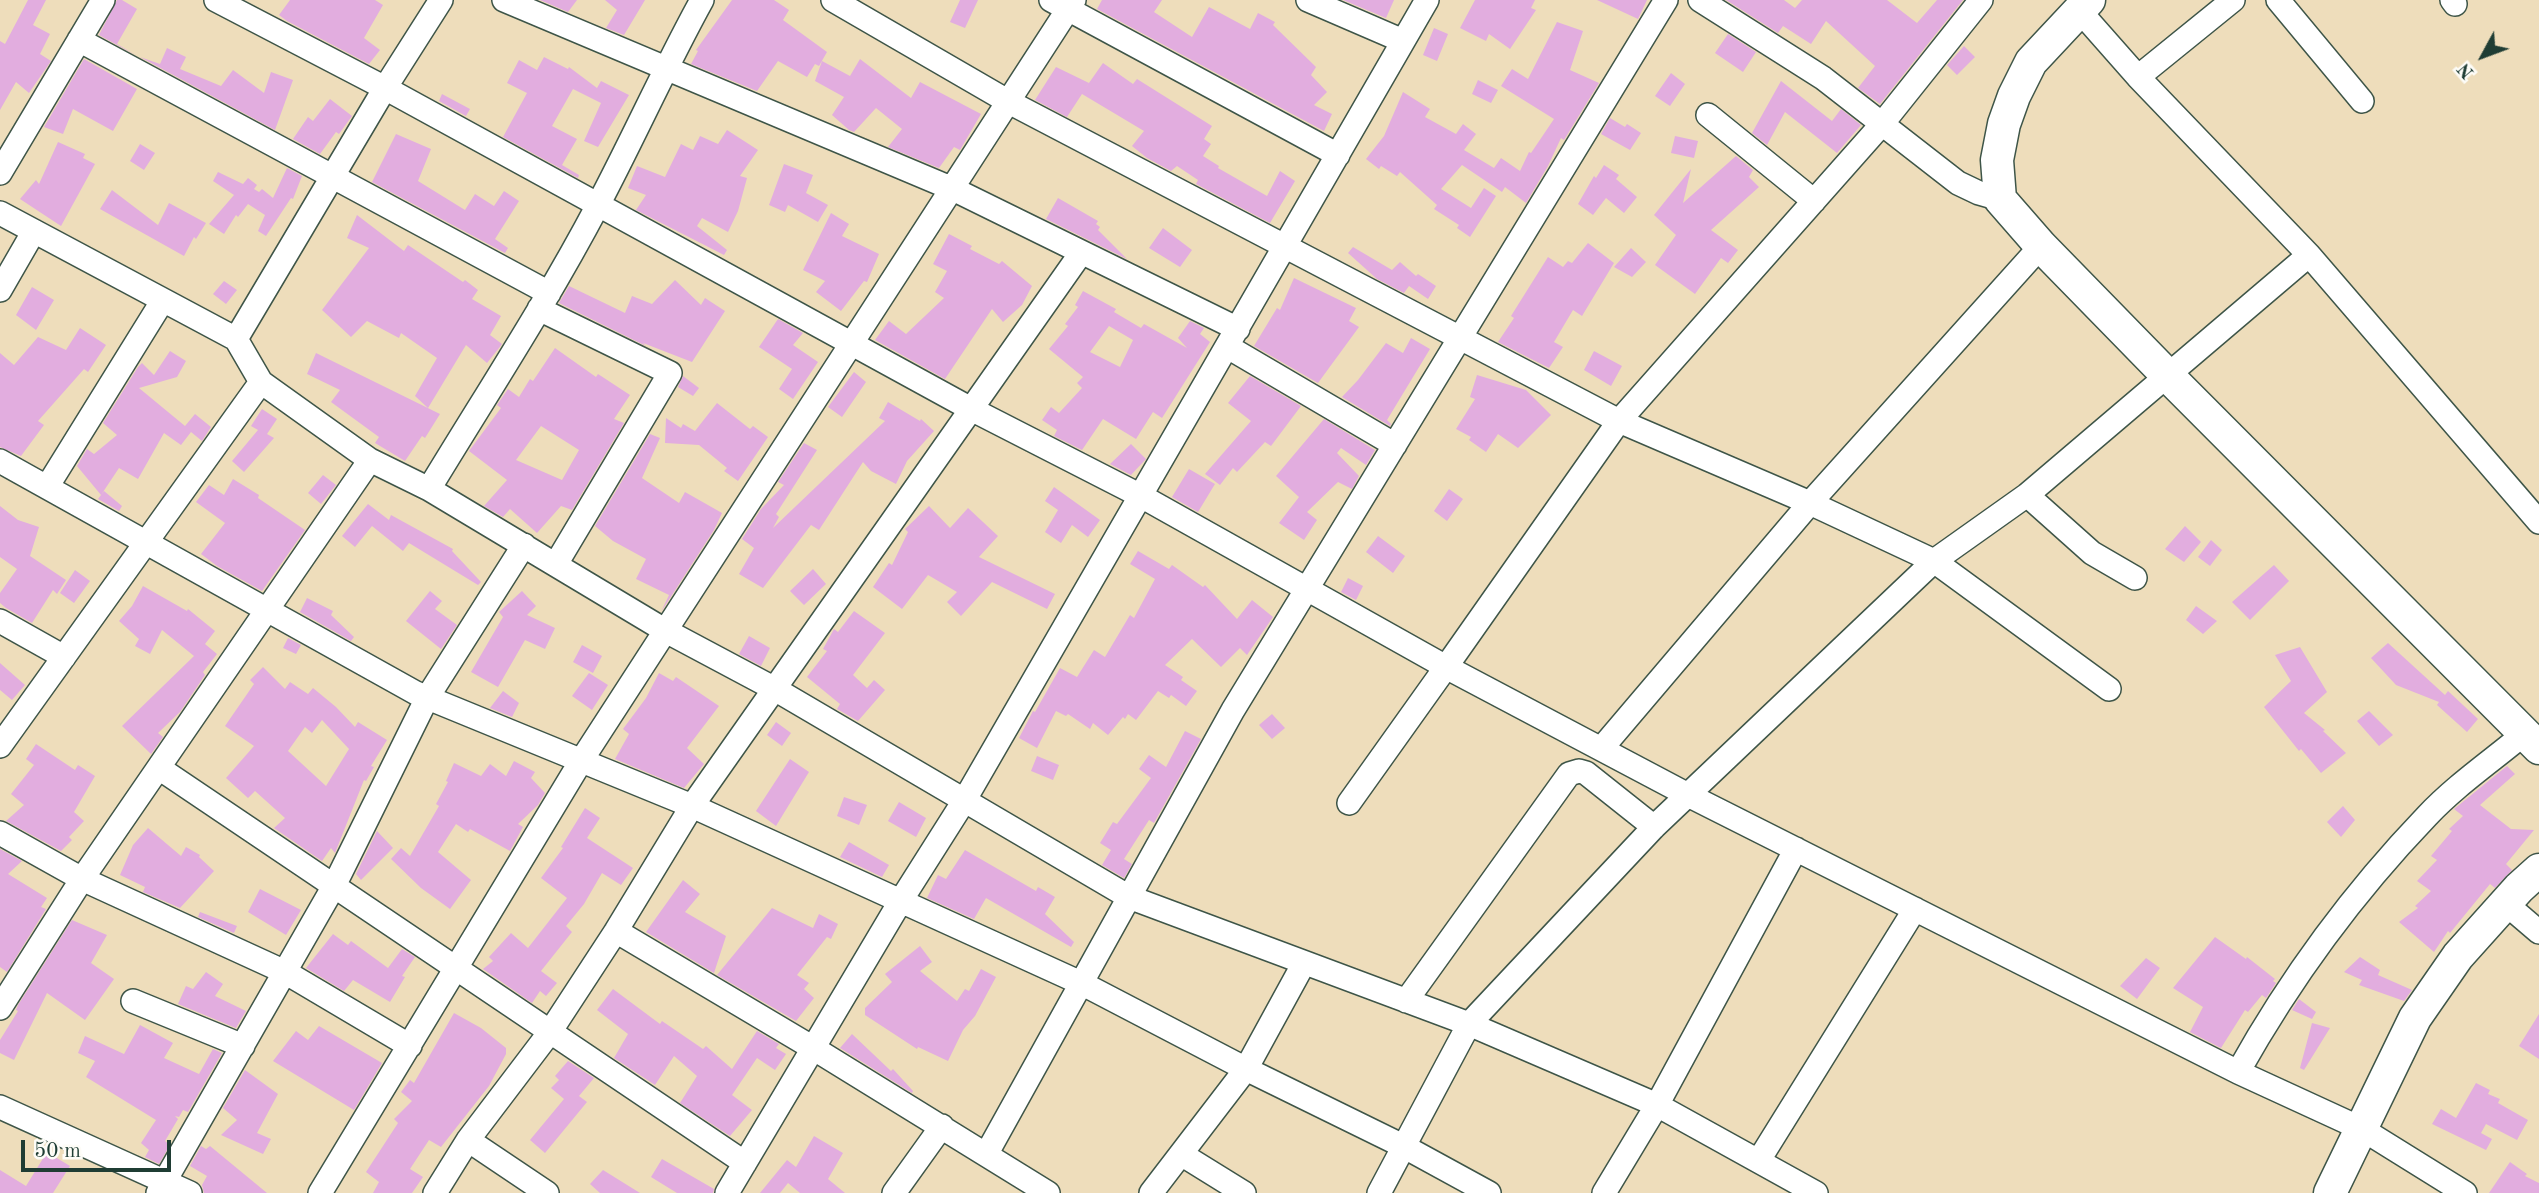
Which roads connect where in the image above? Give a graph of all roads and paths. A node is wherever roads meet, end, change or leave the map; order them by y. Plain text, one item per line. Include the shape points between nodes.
1 (103, 0) edge
2 (216, 0) edge
3 (440, 0) edge
4 (504, 0) edge
5 (702, 0) edge
6 (833, 0) edge
7 (1308, 0) edge
8 (1427, 0) edge
9 (1666, 0) edge
10 (1700, 0) edge
11 (1981, 0) edge
12 (2233, 0) edge
13 (2278, 0) edge
14 (1064, 3) edge
15 (2083, 5) edge
16 (79, 40) junction
17 (1403, 41) junction
18 (665, 68) junction
19 (2138, 76) junction
20 (385, 88) junction
21 (1009, 102) junction
22 (2362, 102) dead end
23 (1708, 115) dead end
24 (1882, 124) junction
25 (1338, 155) junction
26 (0, 173) edge
27 (333, 176) junction
28 (953, 189) junction
29 (2000, 200) junction
30 (1814, 201) junction
31 (598, 205) junction
32 (0, 213) edge
33 (34, 231) junction
34 (2041, 246) junction
35 (1285, 247) junction
36 (1081, 253) junction
37 (2309, 255) junction
38 (0, 290) edge
39 (163, 300) junction
40 (544, 301) junction
41 (1233, 338) junction
42 (236, 339) junction
43 (1459, 339) junction
44 (852, 345) junction
45 (2168, 376) junction
46 (261, 382) junction
47 (971, 409) junction
48 (1619, 421) junction
49 (1395, 445) junction
50 (370, 460) junction
51 (0, 461) edge
52 (47, 487) junction
53 (429, 489) junction
54 (2027, 495) junction
55 (1141, 496) junction
56 (1810, 503) junction
57 (2539, 522) edge
58 (146, 542) junction
59 (524, 545) junction
60 (1934, 561) junction
61 (556, 565) junction
62 (2135, 578) dead end
63 (1306, 590) junction
64 (268, 611) junction
65 (0, 621) edge
66 (666, 631) junction
67 (64, 657) junction
68 (1446, 667) junction
69 (773, 688) junction
70 (2109, 689) dead end
71 (427, 698) junction
72 (2532, 741) edge
73 (0, 746) edge
74 (1601, 749) junction
75 (581, 761) junction
76 (159, 768) junction
77 (1688, 795) junction
78 (964, 802) junction
79 (1349, 803) dead end
80 (692, 806) junction
81 (1654, 827) junction
82 (0, 833) edge
83 (1796, 849) junction
84 (2539, 870) edge
85 (82, 879) junction
86 (334, 886) junction
87 (1129, 897) junction
88 (900, 902) junction
89 (2505, 903) junction
90 (1915, 909) junction
91 (616, 931) junction
92 (2539, 932) edge
93 (1304, 963) junction
94 (457, 969) junction
95 (285, 972) junction
96 (1083, 984) junction
97 (133, 1001) dead end
98 (1406, 1001) junction
99 (0, 1008) edge
100 (1469, 1024) junction
101 (550, 1032) junction
102 (243, 1046) junction
103 (410, 1046) junction
104 (813, 1048) junction
105 (1246, 1069) junction
106 (2238, 1072) junction
107 (1657, 1105) junction
108 (0, 1107) edge
109 (942, 1126) junction
110 (2362, 1129) junction
111 (468, 1140) junction
112 (1403, 1146) junction
113 (987, 1153) junction
114 (1181, 1154) junction
115 (1759, 1160) junction
116 (744, 1163) junction
117 (162, 1187) edge
118 (190, 1193) edge
119 (320, 1193) edge
120 (435, 1193) edge
121 (547, 1193) edge
122 (727, 1193) edge
123 (894, 1193) edge
124 (1048, 1193) edge
125 (1151, 1193) edge
126 (1244, 1193) edge
127 (1379, 1193) edge
128 (1489, 1193) edge
129 (1604, 1193) edge
130 (1816, 1193) edge
131 (2330, 1193) edge
132 (2465, 1193) edge

1 - 16 street
2 - 20 street
3 - 20 street
4 - 18 street
5 - 18 street
6 - 21 street
7 - 17 street
8 - 17 street
9 - 43 street
10 - 24 street via 1823,78
11 - 24 street
12 - 19 street
13 - 22 street
14 - 21 street
14 - 25 street
15 - 19 street
15 - 29 street via 2031,62 2014,96 1997,160
16 - 26 street
16 - 27 street
17 - 25 street
18 - 28 street
18 - 31 street
19 - 37 street
20 - 27 street
20 - 31 street
21 - 28 street
21 - 35 street
23 - 30 street
24 - 29 street via 1958,183
24 - 30 street
25 - 35 street
27 - 40 street
27 - 42 street
28 - 36 street
28 - 44 street
29 - 34 street
30 - 48 street
31 - 40 street
31 - 44 street
32 - 33 street
33 - 38 street
33 - 39 street
34 - 45 street
34 - 56 street
35 - 41 street
35 - 43 street
36 - 41 street
36 - 47 street
37 - 45 street
37 - 57 street
39 - 42 street
39 - 52 street
40 - 53 street
40 - 61 street via 670,373
41 - 49 street
41 - 55 street
42 - 46 street
43 - 48 street
43 - 49 street
44 - 47 street
44 - 66 street
45 - 54 street
45 - 72 street
46 - 50 street
46 - 58 street
47 - 55 street
47 - 69 street
48 - 56 street
48 - 68 street
49 - 63 street
50 - 53 street
50 - 64 street
51 - 52 street
52 - 58 street
53 - 59 street
54 - 60 street
54 - 62 street via 2092,553
55 - 63 street
55 - 78 street
56 - 60 street
56 - 74 street
58 - 64 street
58 - 67 street
59 - 61 street
59 - 71 street
60 - 70 street
60 - 77 street
61 - 66 street
63 - 68 street
63 - 87 street
64 - 71 street
64 - 76 street
65 - 67 street
66 - 69 street
66 - 75 street
67 - 73 street
68 - 74 street
68 - 79 street
69 - 78 street
69 - 80 street
71 - 75 street
71 - 86 street
72 - 106 street via 2429,814 2343,910
74 - 77 street
75 - 80 street
75 - 94 street
76 - 85 street
76 - 86 street
77 - 81 street
77 - 83 street
78 - 87 street
78 - 88 street
80 - 88 street
80 - 91 street
81 - 98 street via 1586,773 1569,774
81 - 100 street
82 - 85 street
83 - 90 street
83 - 107 street
84 - 89 street
85 - 95 street
85 - 99 street
86 - 94 street
86 - 95 street
87 - 93 street
87 - 96 street
88 - 96 street
88 - 104 street
89 - 92 street
89 - 110 street via 2458,956 2415,1018
90 - 106 street
90 - 115 street
91 - 101 street
91 - 104 street
93 - 98 street
93 - 105 street
94 - 101 street
94 - 103 street
95 - 102 street
95 - 103 street
96 - 105 street
96 - 113 street
97 - 102 street
98 - 100 street
100 - 107 street
100 - 112 street
101 - 111 street
101 - 116 street
102 - 117 street
103 - 119 street
104 - 109 street
104 - 116 street
105 - 112 street
105 - 114 street
106 - 110 street
107 - 115 street
107 - 129 street
108 - 117 street
109 - 113 street
109 - 123 street
110 - 131 street
110 - 132 street
111 - 120 street
111 - 121 street
112 - 127 street
112 - 128 street
113 - 124 street
114 - 125 street
114 - 126 street
115 - 130 street
116 - 122 street
117 - 118 street

